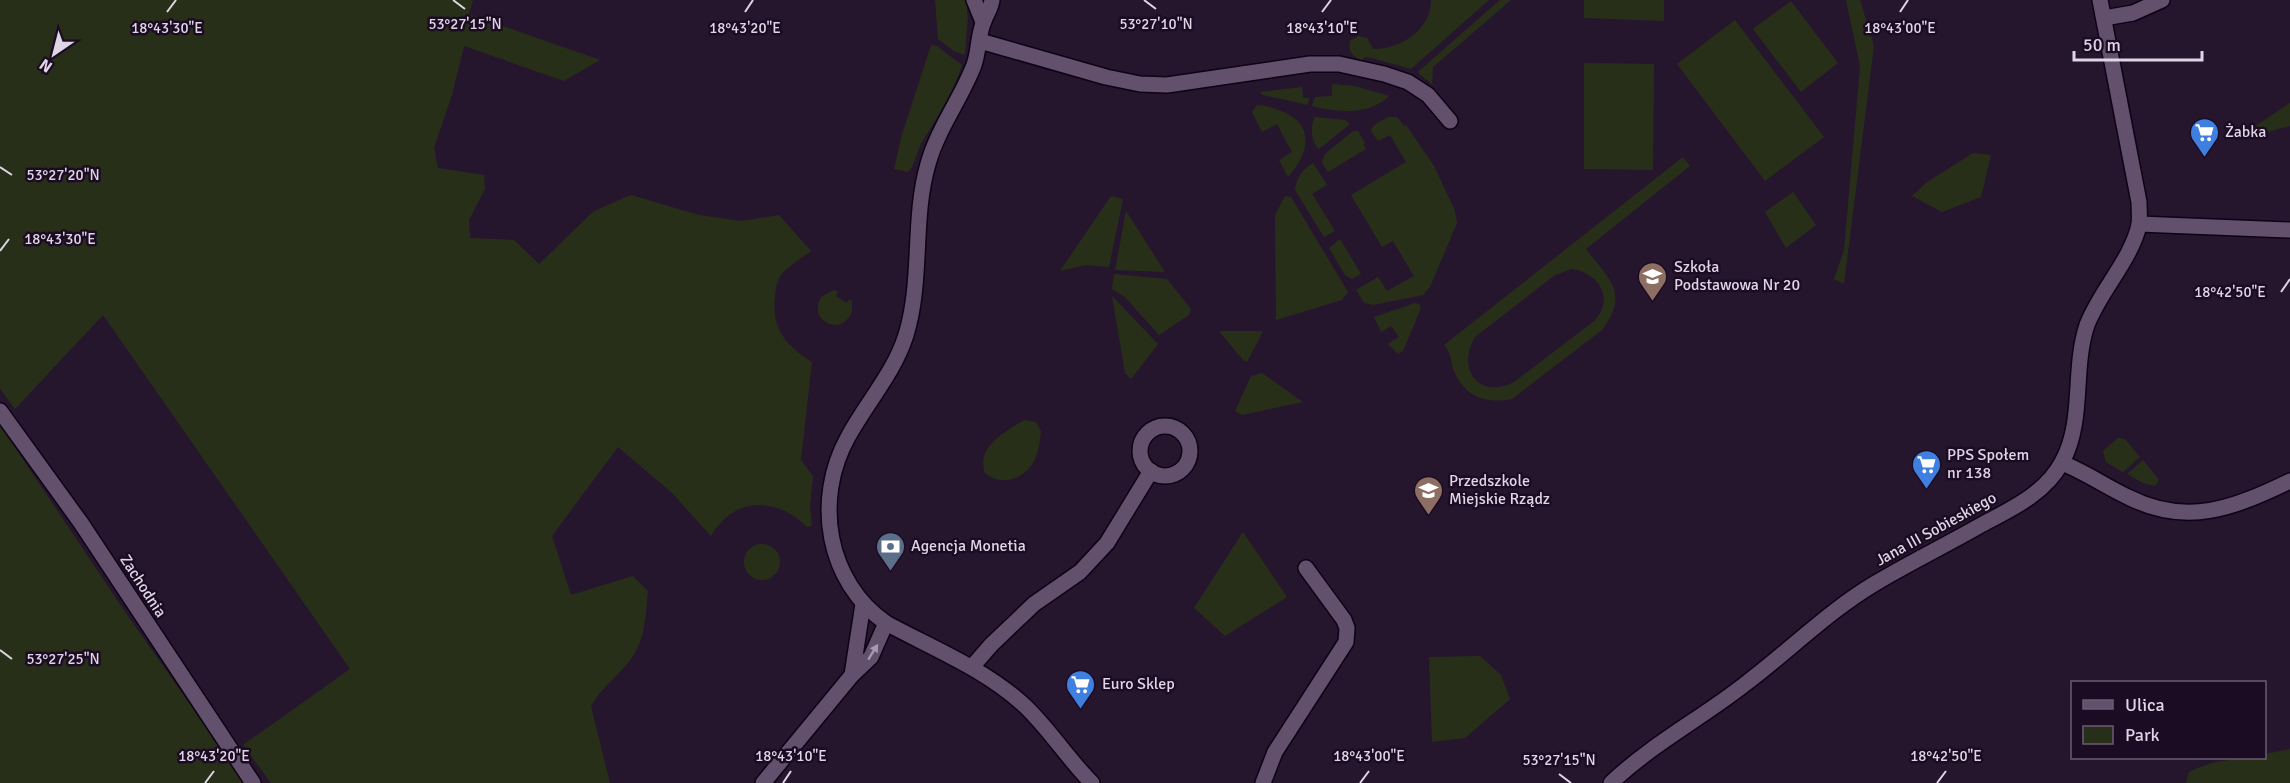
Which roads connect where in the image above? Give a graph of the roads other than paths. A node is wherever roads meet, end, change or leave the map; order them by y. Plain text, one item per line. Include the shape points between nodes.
1 (974, 0) edge
2 (992, 0) edge
3 (2100, 0) edge
4 (2162, 0) edge
5 (2104, 18) junction
6 (983, 22) junction
7 (980, 41) junction
8 (1450, 121) dead end
9 (2139, 224) junction
10 (2290, 230) edge
11 (0, 411) edge
12 (2062, 463) junction
13 (1151, 471) dead end
14 (2290, 481) edge
15 (1306, 568) dead end
16 (863, 604) junction
17 (886, 623) junction
18 (859, 636) junction
19 (972, 667) junction
20 (852, 675) junction
21 (253, 783) edge
22 (763, 783) edge
23 (1092, 783) edge
24 (1263, 783) edge
25 (1611, 783) edge

1 - 6 street
2 - 6 street
3 - 5 street, Jana III Sobieskiego
4 - 5 street via 2133,13
5 - 9 street, Jana III Sobieskiego via 2139,202
6 - 7 street
7 - 8 street via 1140,84 1167,85 1311,64 1340,64 1408,82 1428,95
7 - 16 street via 974,65 928,162 906,335 890,373 848,436 833,476 828,519 835,554
9 - 10 street
9 - 12 street, Jana III Sobieskiego via 2130,249 2087,326 2079,360 2076,424
11 - 21 street, Zachodnia via 81,523
12 - 14 street via 2128,498 2180,513 2195,514 2235,505
12 - 25 street, Jana III Sobieskiego via 2031,497 1845,604 1748,682 1658,743
13 - 19 street via 1107,543 1080,572 1034,604
15 - 24 street via 1344,620 1346,642 1275,752
16 - 17 street
16 - 18 street
17 - 18 street
17 - 19 street
20 -> 17 street via 871,657
18 - 20 street
19 - 23 street via 1043,724
20 - 22 street

